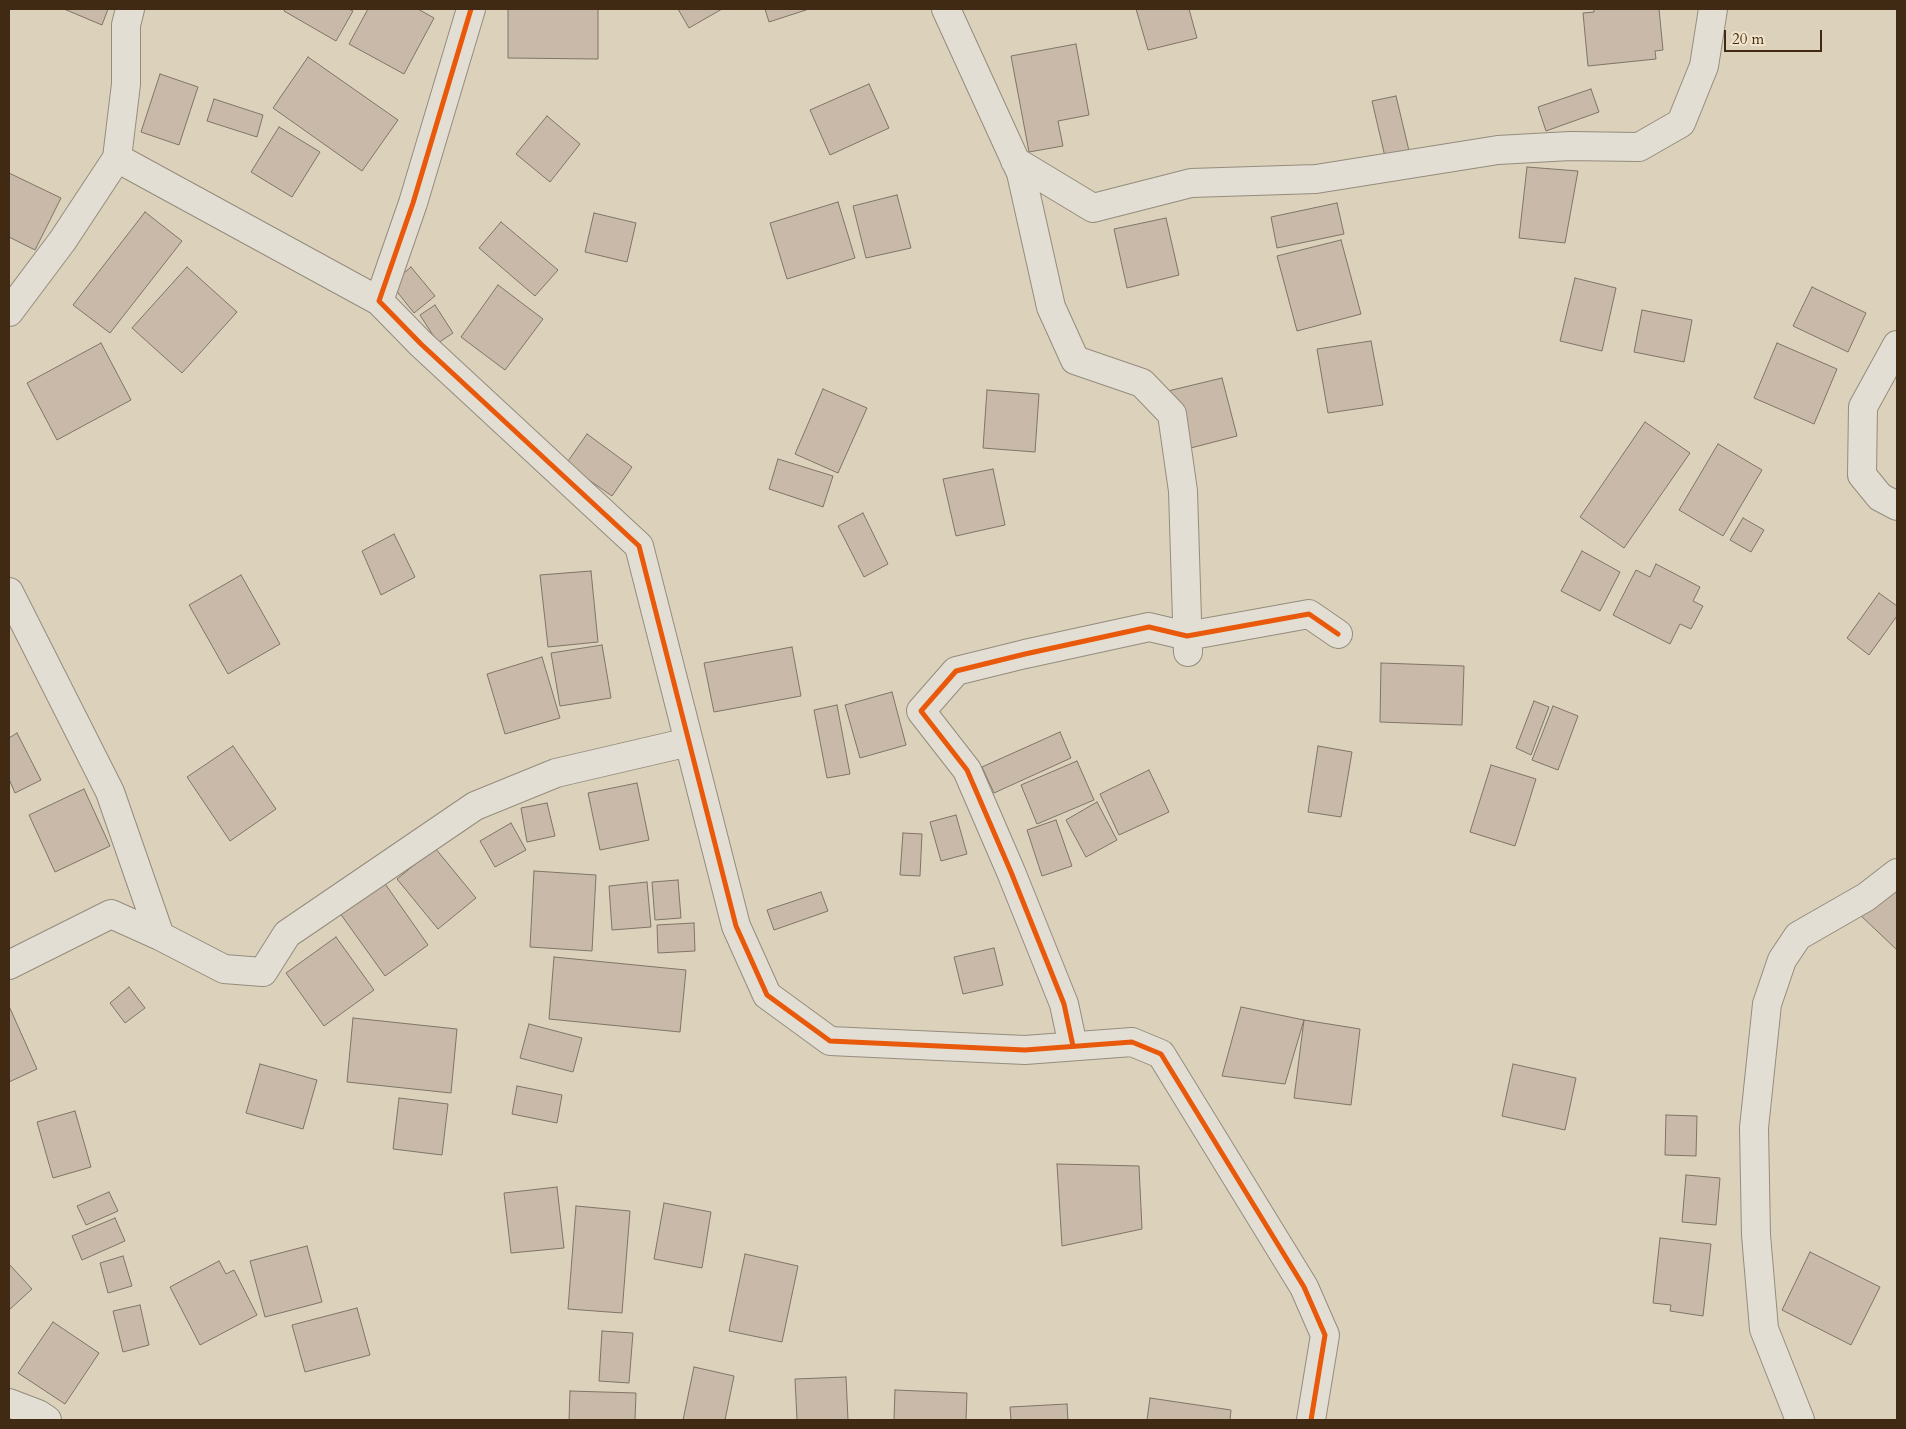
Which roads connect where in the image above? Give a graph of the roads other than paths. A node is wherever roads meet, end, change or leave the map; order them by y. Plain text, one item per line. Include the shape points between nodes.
1 (130, 9) edge
2 (471, 9) edge
3 (946, 9) edge
4 (1713, 9) edge
5 (117, 158) junction
6 (1016, 161) junction
7 (379, 301) junction
8 (9, 312) edge
9 (1897, 345) edge
10 (1897, 506) edge
11 (9, 592) edge
12 (1338, 634) dead end
13 (1188, 644) junction
14 (689, 742) junction
15 (1897, 873) edge
16 (160, 936) junction
17 (9, 965) edge
18 (1073, 1046) junction
19 (9, 1403) edge
20 (47, 1420) edge
21 (1311, 1420) edge
22 (1800, 1420) edge

1 - 5 street via 126,24 126,84
2 - 7 street via 413,203
3 - 6 street
4 - 6 street via 1704,66 1681,123 1639,147 1498,150 1316,179 1192,183 1093,208
5 - 7 street
5 - 8 street via 64,240
6 - 13 street via 1051,307 1075,360 1142,382 1172,414 1183,490
7 - 14 street via 639,546
9 - 10 street via 1863,407 1862,475 1880,497
11 - 16 street via 110,792
12 - 13 street via 1309,614
13 - 18 street via 1149,627 956,671 921,711 967,770 1064,1004
14 - 16 street via 556,773 475,806 287,934 263,972 224,969
14 - 18 street via 736,926 767,995 830,1041 1025,1050
15 - 22 street via 1866,897 1798,936 1782,960 1767,1004 1754,1128 1757,1245 1764,1329
16 - 17 street via 111,914
18 - 21 street via 1132,1042 1161,1054 1304,1287 1325,1335
19 - 20 street

